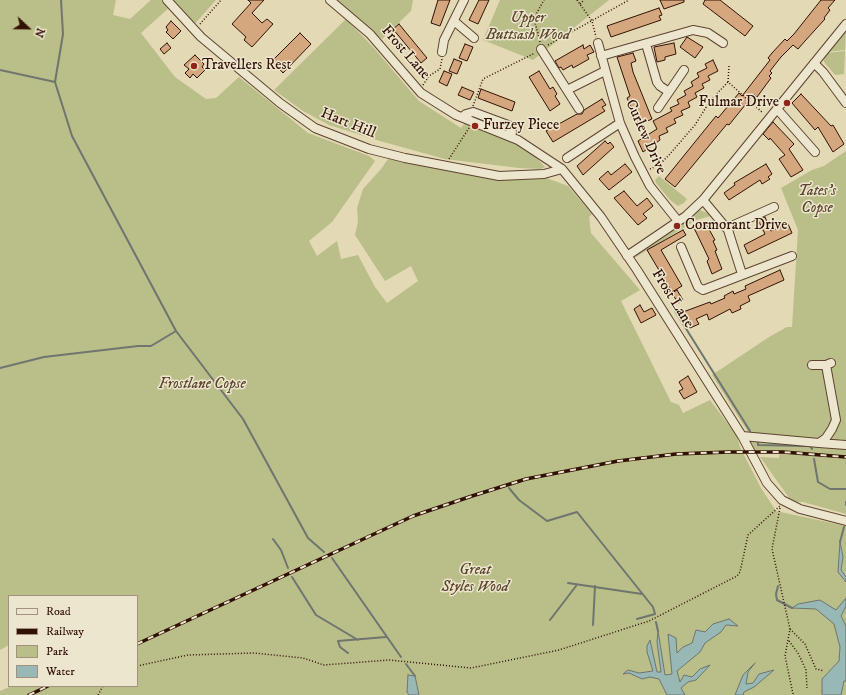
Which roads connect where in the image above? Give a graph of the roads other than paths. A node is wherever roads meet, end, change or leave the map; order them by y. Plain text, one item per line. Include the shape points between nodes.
1 (167, 0) edge
2 (330, 0) edge
3 (464, 0) edge
4 (454, 21) junction
5 (846, 24) edge
6 (474, 38) dead end
7 (598, 43) road end
8 (723, 43) dead end
9 (646, 44) junction
10 (541, 49) road end
11 (442, 52) road end
12 (602, 56) junction
13 (814, 64) junction
14 (684, 70) dead end
15 (605, 71) junction
16 (567, 90) junction
17 (669, 92) junction
18 (846, 103) edge
19 (658, 108) dead end
20 (579, 109) dead end
21 (777, 109) junction
22 (462, 117) junction
23 (620, 123) junction
24 (511, 137) junction
25 (815, 152) dead end
26 (567, 158) dead end
27 (562, 169) junction
28 (703, 200) junction
29 (774, 207) dead end
30 (678, 221) junction
31 (727, 228) junction
32 (681, 247) dead end
33 (628, 256) junction
34 (792, 256) dead end
35 (742, 274) junction
36 (812, 365) dead end
37 (742, 436) junction
38 (819, 443) junction
39 (846, 445) edge
40 (846, 521) edge

1 - 27 street, Hart Hill via 201,37 280,103 315,128 369,149 499,176 544,174
2 - 22 street, Frost Lane via 370,34 421,93
3 - 4 street
4 - 6 street
4 - 11 street via 444,40
5 - 13 street
7 - 12 street, Curlew Drive
8 - 9 street via 712,34 697,30
9 - 12 street
9 - 17 street via 657,82
10 - 16 street
12 - 15 street, Curlew Drive
13 - 18 street
13 - 21 street
14 - 17 street, Curlew Drive
15 - 16 street
15 - 23 street, Curlew Drive
16 - 20 street
17 - 19 street, Curlew Drive
21 - 25 street
21 - 28 street
22 - 24 street, Frost Lane
22 - 24 street, Frost Lane via 473,112 508,125 512,132
23 - 26 street
23 - 30 street, Curlew Drive via 650,186
24 - 27 street, Frost Lane
27 - 33 street, Frost Lane
28 - 30 street
28 - 31 street
29 - 31 street
30 - 33 street
31 - 35 street
32 - 35 street via 701,290 708,290
33 - 37 street, Frost Lane
34 - 35 street
36 - 38 street via 829,364 836,420 832,429
37 - 38 street
37 - 40 street, Frost Lane via 767,483 782,500 800,509
38 - 39 street

